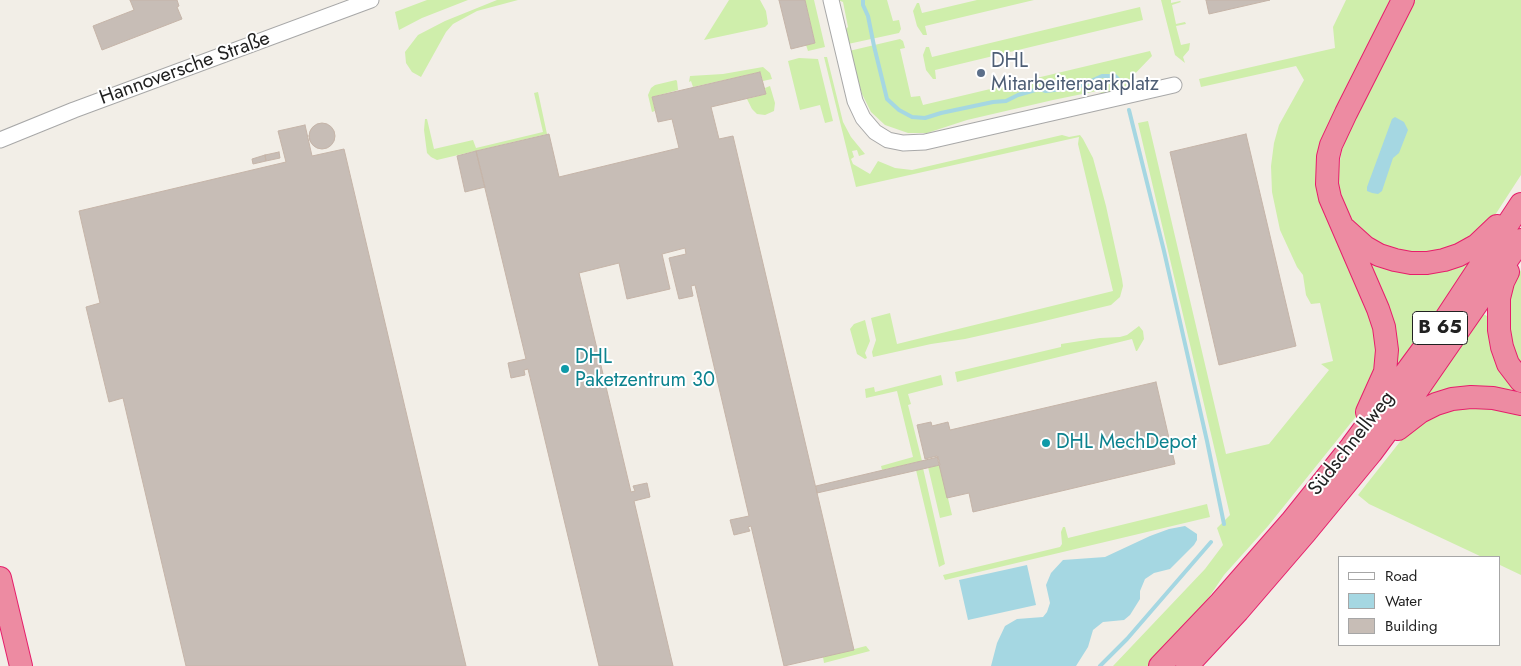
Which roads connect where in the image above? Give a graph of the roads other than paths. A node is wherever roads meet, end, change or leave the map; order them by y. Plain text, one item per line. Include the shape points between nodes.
1 (371, 0) edge
2 (831, 0) edge
3 (1403, 0) edge
4 (1174, 85) dead end
5 (0, 140) edge
6 (1521, 203) edge
7 (1341, 224) junction
8 (1521, 242) edge
9 (1521, 381) edge
10 (1521, 404) edge
11 (1361, 450) junction
12 (0, 578) edge
13 (21, 666) edge
14 (1160, 666) edge
15 (1187, 666) edge

1 - 5 street, Hannoversche Straße
2 - 4 street via 855,101 863,118 875,132 888,140 925,142
3 - 7 highway via 1331,145 1327,184
6 - 7 highway via 1477,245 1459,255 1427,263 1411,263 1379,255 1364,247
6 - 11 highway, Südschnellweg / B 65
7 - 11 highway via 1378,309 1387,350 1384,372
8 - 9 highway via 1503,282 1498,315 1502,347 1508,364
8 - 11 highway, Südschnellweg / B 65 via 1412,399
10 - 11 highway via 1486,398 1452,398 1436,404
11 - 14 highway, Südschnellweg / B 65
11 - 15 highway, Südschnellweg / B 65 via 1269,575
12 - 13 highway

